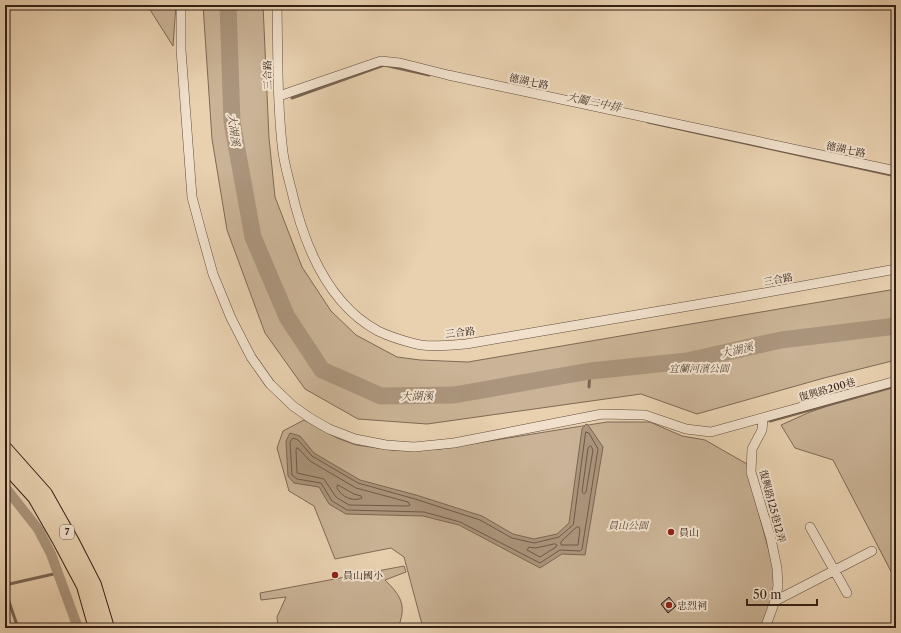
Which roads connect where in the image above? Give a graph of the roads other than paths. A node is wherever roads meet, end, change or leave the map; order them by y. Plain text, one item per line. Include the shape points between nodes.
1 (181, 5) edge
2 (277, 5) edge
3 (279, 96) junction
4 (896, 171) edge
5 (896, 269) edge
6 (896, 381) edge
7 (763, 419) junction
8 (5, 449) edge
9 (5, 464) edge
10 (810, 527) dead end
11 (872, 551) dead end
12 (834, 570) junction
13 (847, 593) dead end
14 (776, 601) junction
15 (96, 628) edge
16 (106, 628) edge
17 (765, 628) edge

1 - 7 street, 復興路200巷 via 181,50 192,196 213,274 251,357 270,384 293,406 329,429 355,439 414,447 454,443 602,414 645,415 686,429 711,432
2 - 3 street, 三合路
3 - 4 street, 德湖七路 via 381,61 400,63
3 - 5 street, 三合路 via 283,154 296,210 309,248 324,279 346,307 360,319 379,331 413,344 466,344
6 - 7 street, 復興路200巷
7 - 14 street, 復興路125巷12弄 via 762,430 752,449 751,472 777,568
8 - 16 main road, 7 via 45,494 65,528 94,584
9 - 15 main road, 7 via 35,497 59,539 84,586
10 - 12 street
11 - 12 street
12 - 13 street
12 - 14 street
14 - 17 street, 復興路125巷12弄

